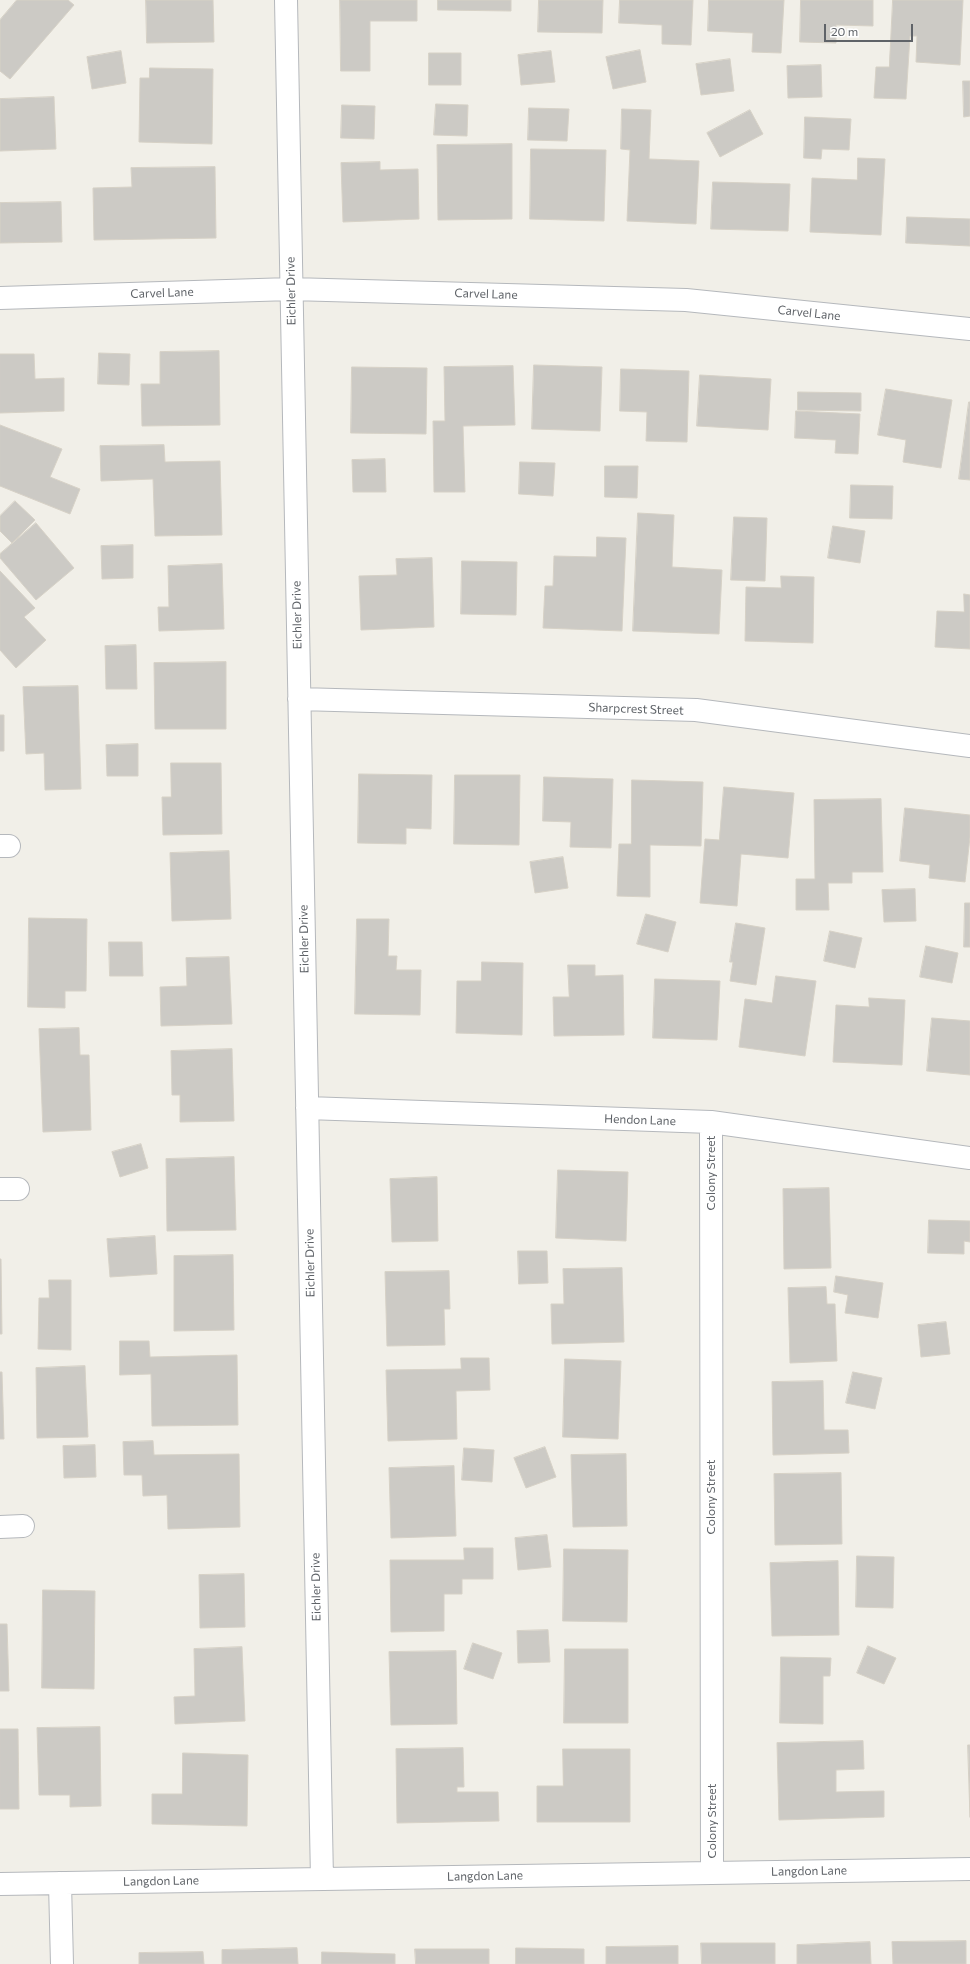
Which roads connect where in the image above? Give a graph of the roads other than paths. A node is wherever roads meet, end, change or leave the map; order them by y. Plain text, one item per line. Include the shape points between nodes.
1 (286, 0) edge
2 (291, 289) junction
3 (0, 298) edge
4 (970, 329) edge
5 (299, 699) junction
6 (970, 746) edge
7 (307, 1108) junction
8 (711, 1122) junction
9 (970, 1158) edge
10 (23, 1526) dead end
11 (0, 1527) edge
12 (970, 1869) edge
13 (712, 1873) junction
14 (322, 1879) junction
15 (60, 1883) junction
16 (0, 1884) edge
17 (62, 1964) edge

1 - 2 street, Eichler Drive
2 - 3 street, Carvel Lane
2 - 4 street, Carvel Lane via 686,300
2 - 5 street, Eichler Drive
5 - 6 street, Sharpcrest Street via 696,710
5 - 7 street, Eichler Drive
7 - 8 street, Hendon Lane
7 - 14 street, Eichler Drive
8 - 9 street, Hendon Lane
8 - 13 street, Colony Street
10 - 11 street
12 - 13 street, Langdon Lane
13 - 14 street, Langdon Lane
14 - 15 street, Langdon Lane
15 - 16 street, Langdon Lane
15 - 17 street

